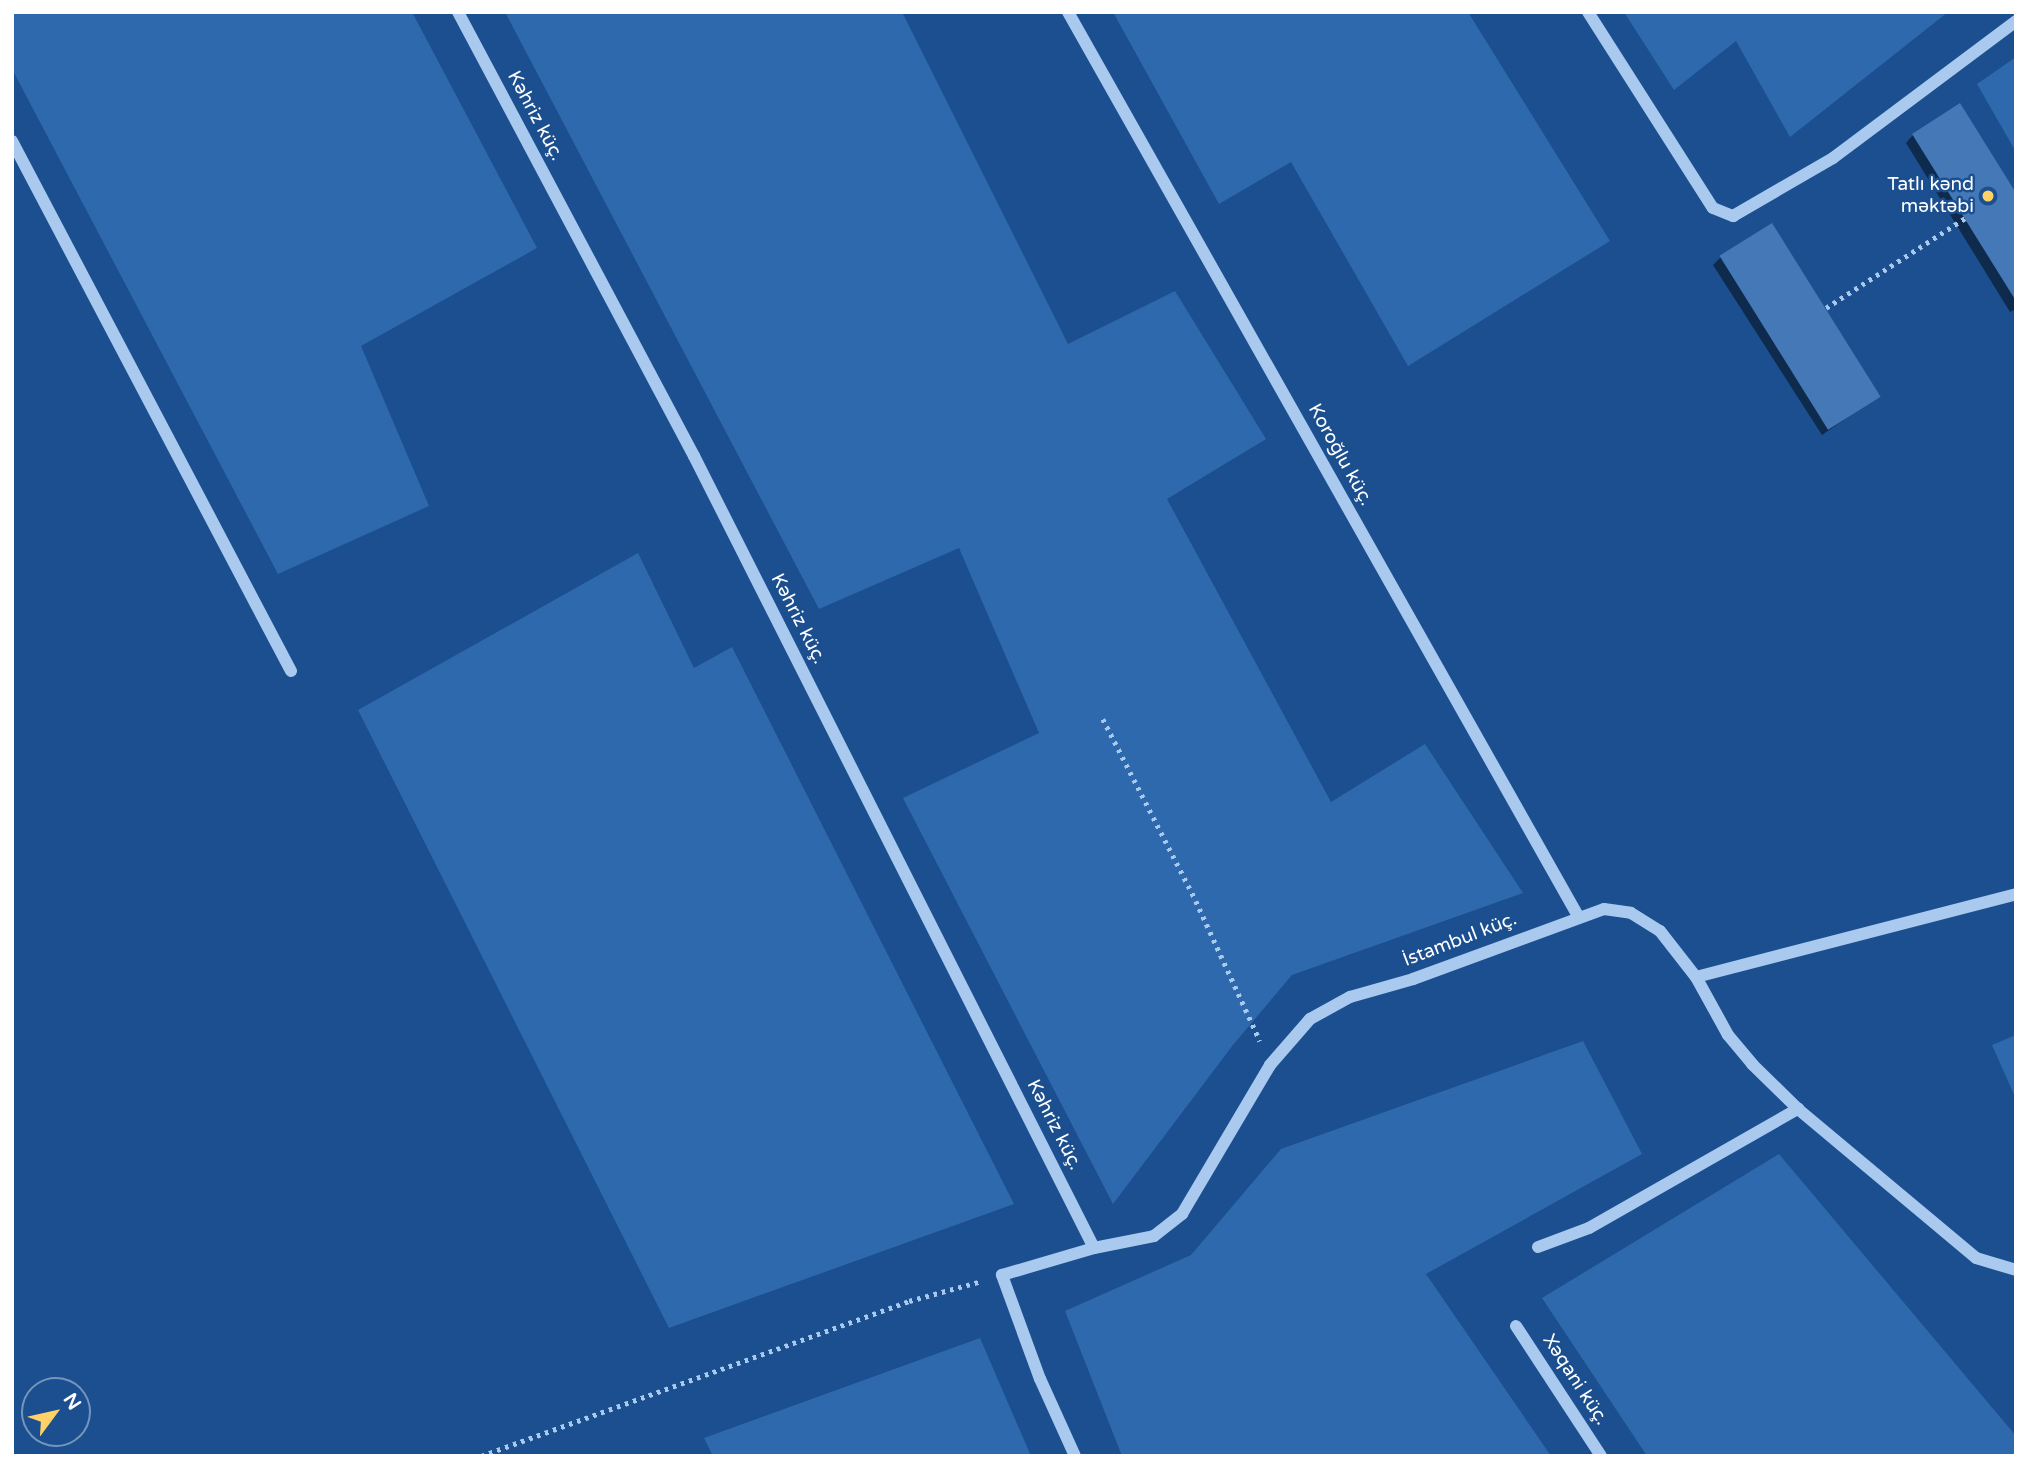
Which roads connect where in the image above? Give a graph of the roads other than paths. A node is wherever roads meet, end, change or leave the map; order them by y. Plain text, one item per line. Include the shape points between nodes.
1 (458, 12) edge
2 (1068, 12) edge
3 (1588, 12) edge
4 (2016, 22) edge
5 (12, 141) edge
6 (291, 671) dead end
7 (2016, 894) edge
8 (1578, 916) junction
9 (1696, 977) junction
10 (1798, 1109) junction
11 (1538, 1247) dead end
12 (1094, 1248) junction
13 (2016, 1270) edge
14 (1516, 1326) dead end
15 (1075, 1456) edge
16 (1601, 1456) edge

1 - 12 street, Kəhriz küç. via 694,456
2 - 8 street, Koroğlu küç.
3 - 4 street via 1713,208 1733,216 1833,158
5 - 6 street
7 - 9 street
8 - 9 street, İstambul küç. via 1604,909 1631,913 1660,931
8 - 12 street, İstambul küç. via 1413,979 1350,997 1310,1019 1270,1065 1182,1214 1154,1236
9 - 10 street, İstambul küç. via 1728,1035
10 - 11 street via 1589,1228
10 - 13 street, İstambul küç. via 1976,1258
12 - 15 street, İstambul küç. via 1002,1275 1040,1379
14 - 16 street, Xəqani küç.

